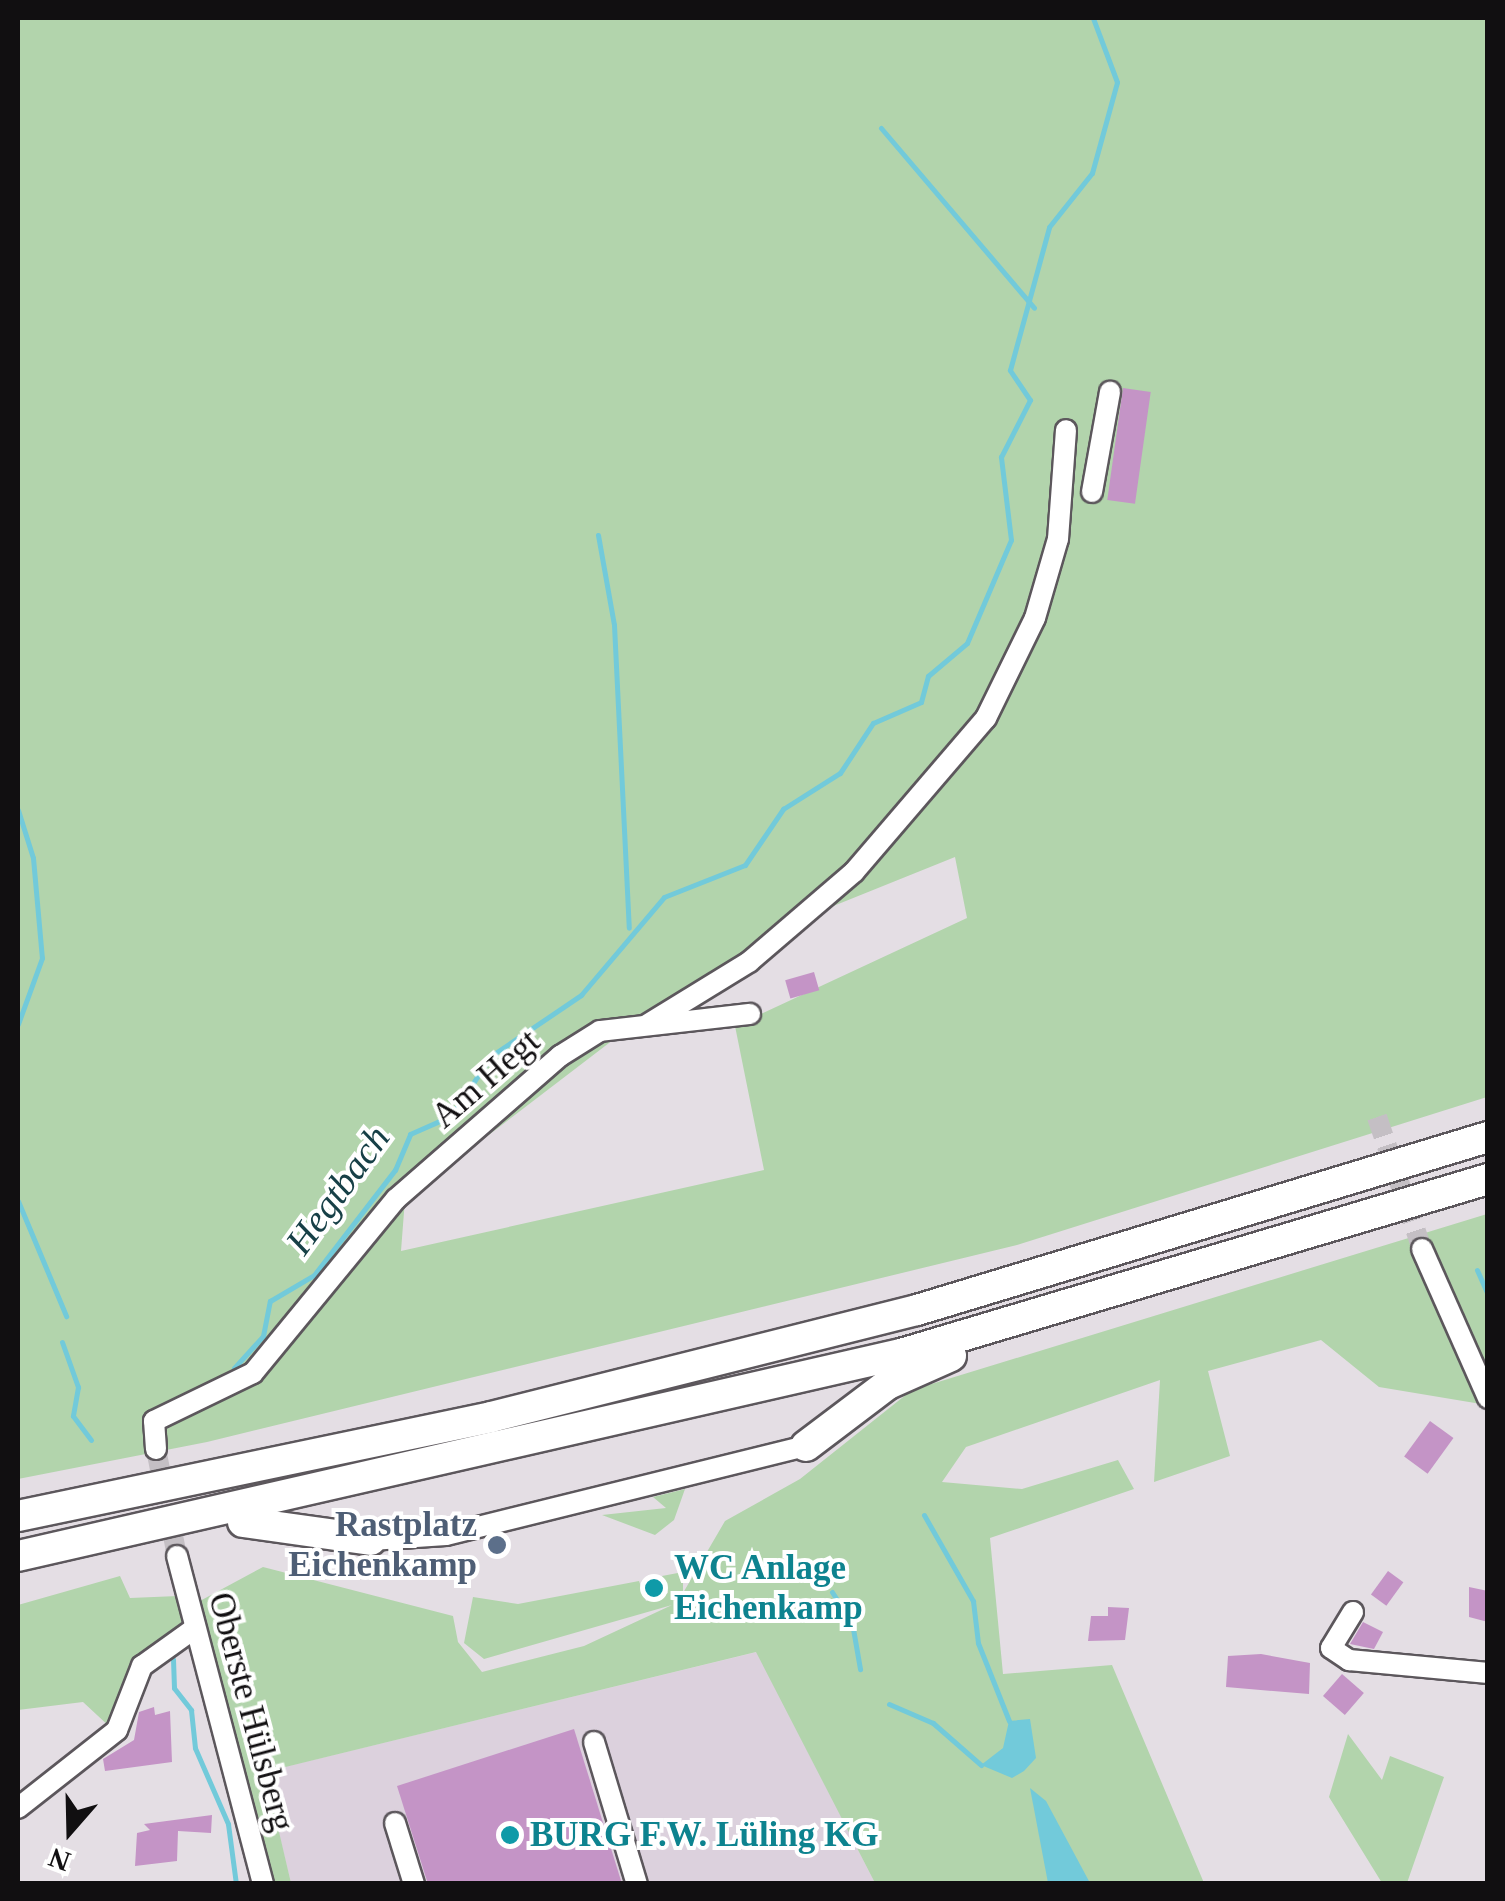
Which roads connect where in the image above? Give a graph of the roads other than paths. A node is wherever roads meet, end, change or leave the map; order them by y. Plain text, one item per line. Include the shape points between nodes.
1 (1110, 392) dead end
2 (1102, 440) junction
3 (1092, 492) dead end
4 (750, 1014) dead end
5 (644, 1026) junction
6 (1488, 1138) edge
7 (1488, 1179) edge
8 (1422, 1249) tunnel mouth
9 (1050, 1312) junction
10 (1488, 1398) edge
11 (806, 1446) joint
12 (156, 1449) tunnel mouth
13 (18, 1516) edge
14 (185, 1522) junction
15 (371, 1540) joint
16 (18, 1556) edge
17 (177, 1556) tunnel mouth
18 (1353, 1612) dead end
19 (194, 1628) junction
20 (1488, 1673) edge
21 (594, 1742) dead end
22 (18, 1808) edge
23 (395, 1822) dead end
24 (263, 1884) edge
25 (414, 1884) edge
26 (637, 1884) edge

1 - 2 street
2 - 3 street
2 - 5 street via 1065,433 1058,539 1035,618 986,718 854,872 749,962
4 - 5 street, Am Hegt
5 - 12 street, Am Hegt via 600,1030 560,1056 396,1199 253,1373 154,1421
6 - 13 highway via 917,1310 491,1416
7 - 9 highway
8 - 10 street
9 - 11 highway via 888,1384
9 - 14 highway
11 - 15 street via 446,1535
14 - 15 highway via 279,1521
14 - 16 highway
17 - 19 street, Oberste Hülsberg
18 - 20 street via 1330,1648 1349,1660
19 - 22 street via 142,1666 117,1730
19 - 24 street, Oberste Hülsberg
21 - 26 street
23 - 25 street

